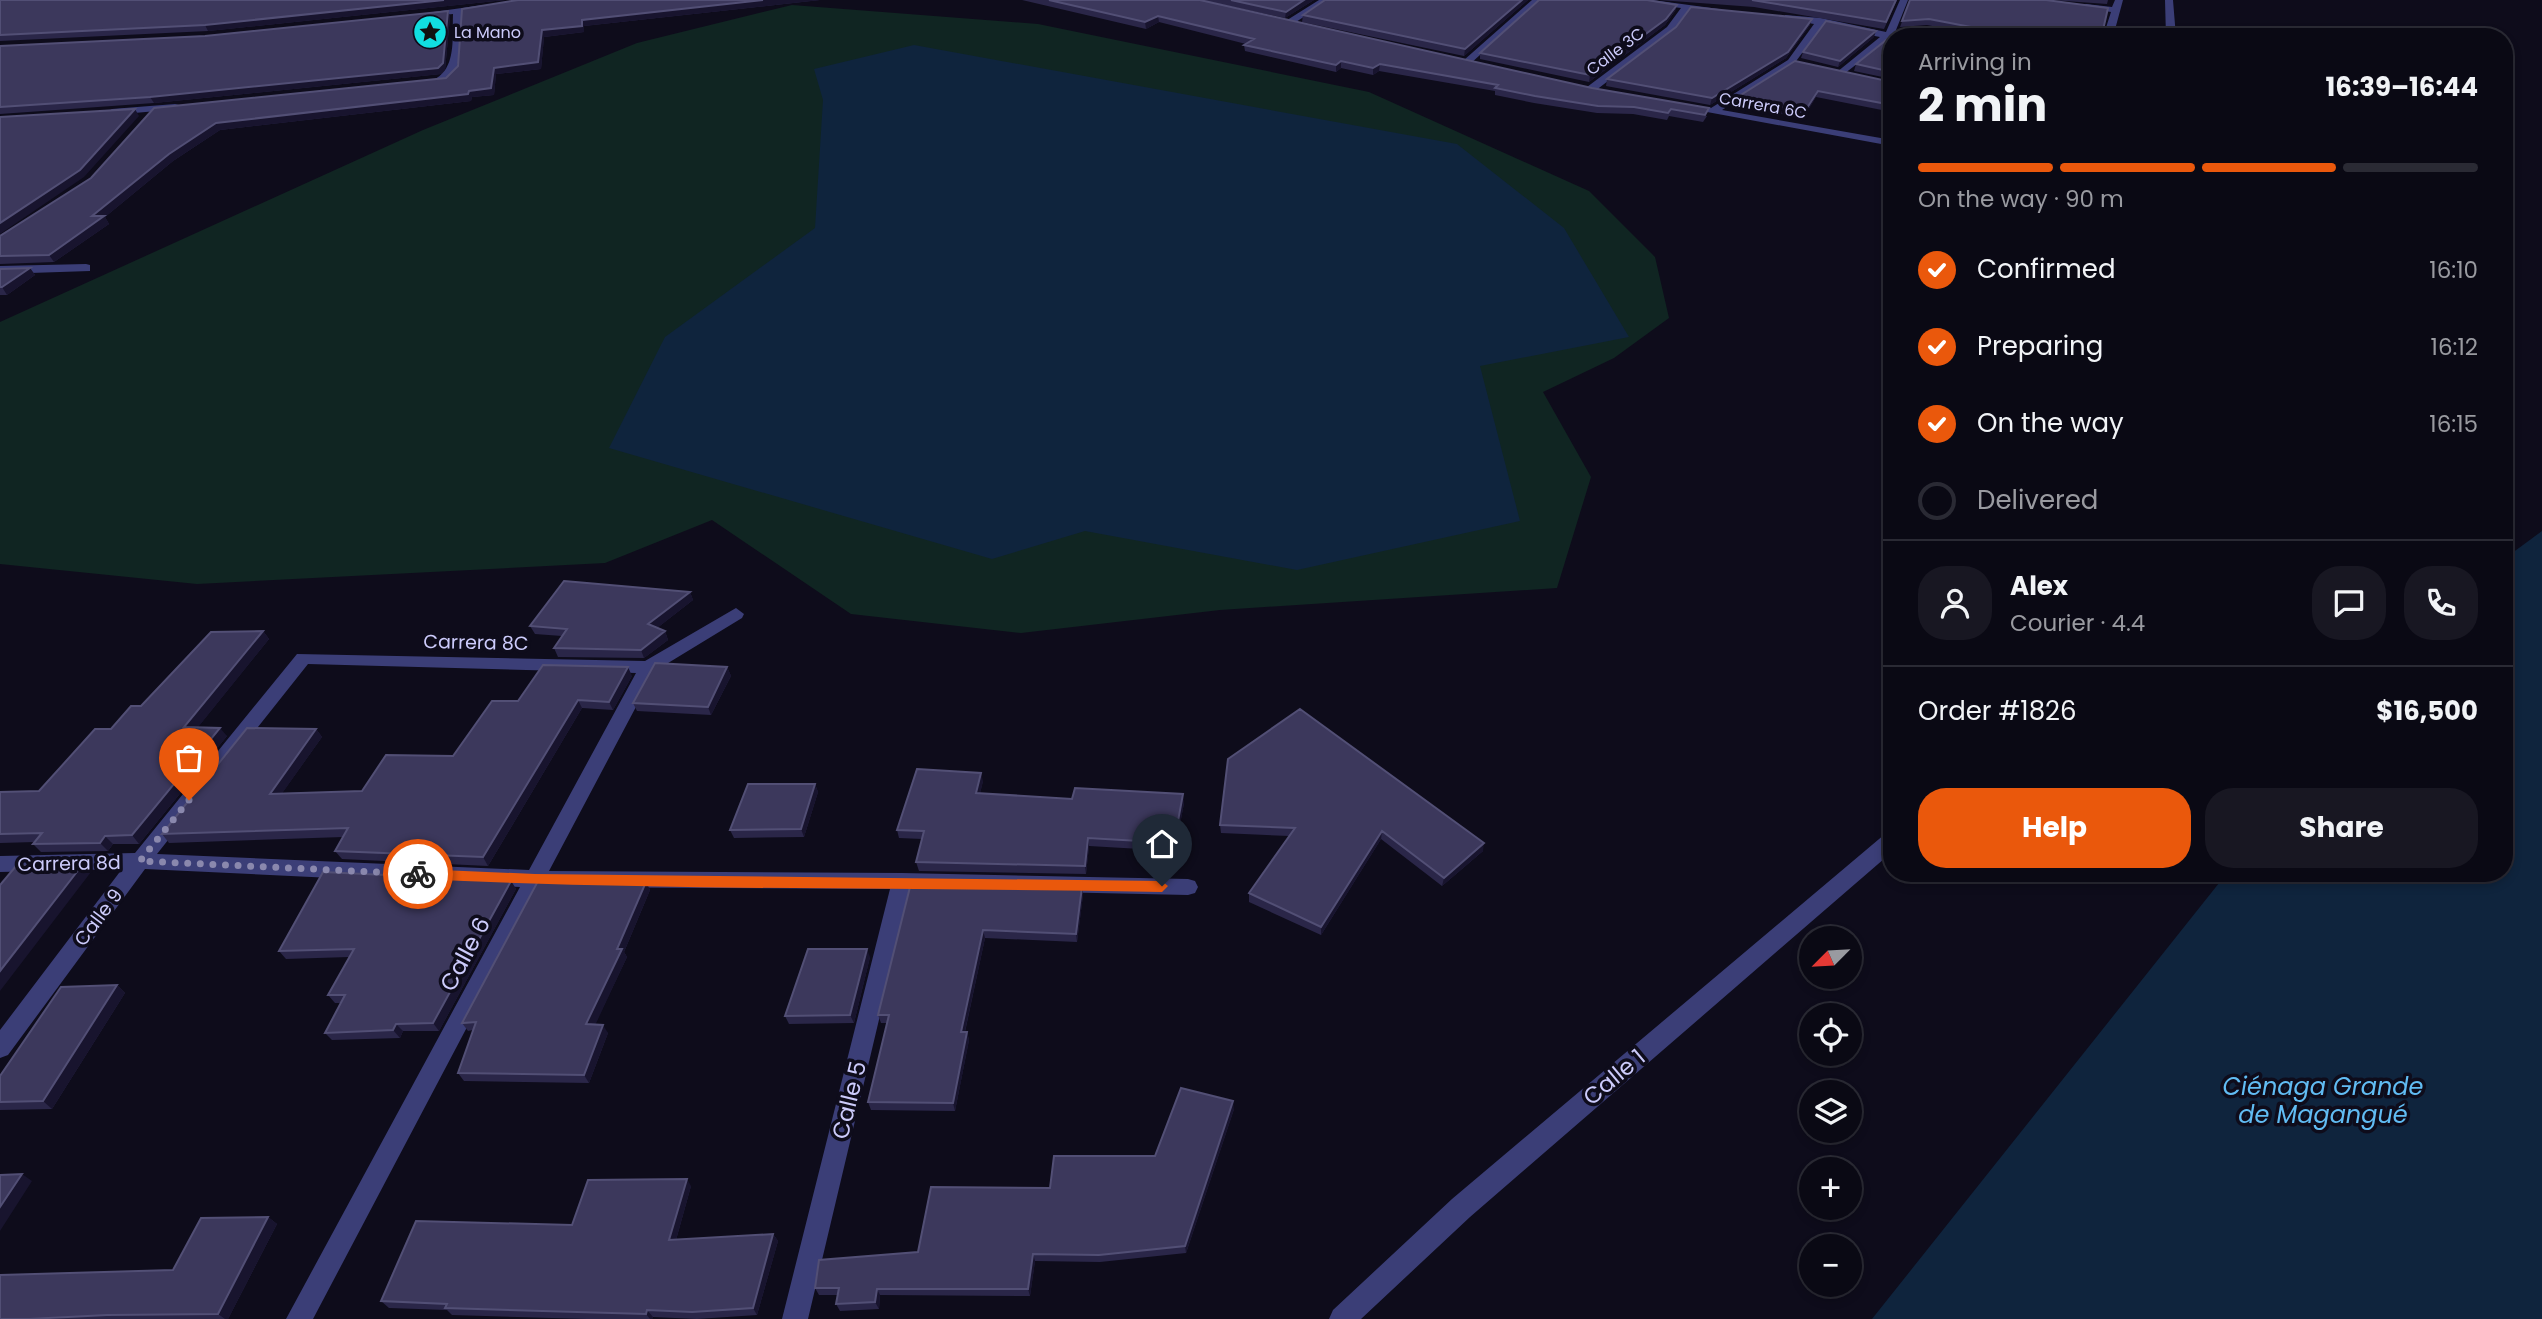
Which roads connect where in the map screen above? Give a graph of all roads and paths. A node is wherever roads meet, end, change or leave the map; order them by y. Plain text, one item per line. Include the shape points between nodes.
1 (1325, 0) edge
2 (1537, 0) edge
3 (1625, 0) edge
4 (1904, 0) edge
5 (2169, 0) edge
6 (2118, 5) edge
7 (496, 6) edge
8 (1687, 6) junction
9 (2077, 6) edge
10 (458, 10) junction
11 (1727, 10) edge
12 (417, 15) edge
13 (1781, 16) edge
14 (1275, 21) edge
15 (1821, 21) junction
16 (1287, 24) junction
17 (1300, 26) edge
18 (1896, 28) edge
19 (2111, 28) edge
20 (2171, 28) edge
21 (1883, 33) edge
22 (1883, 43) edge
23 (1454, 60) edge
24 (1791, 61) junction
25 (1467, 62) junction
26 (1479, 65) edge
27 (1803, 65) edge
28 (1827, 71) edge
29 (1840, 74) junction
30 (1853, 77) edge
31 (427, 84) edge
32 (1578, 86) edge
33 (1591, 89) junction
34 (1603, 91) edge
35 (1675, 105) edge
36 (181, 106) edge
37 (154, 109) junction
38 (1712, 111) junction
39 (103, 112) edge
40 (145, 119) edge
41 (1883, 141) edge
42 (86, 268) dead end
43 (0, 270) edge
44 (736, 614) dead end
45 (303, 658) joint
46 (648, 667) junction
47 (1883, 848) edge
48 (140, 861) junction
49 (0, 864) edge
50 (535, 879) junction
51 (902, 881) junction
52 (1188, 887) dead end
53 (0, 1048) edge
54 (299, 1319) edge
55 (795, 1319) edge
56 (1342, 1319) edge

1 - 16 street
2 - 25 street
3 - 8 street
4 - 18 street
5 - 20 street
6 - 9 street
6 - 19 street
7 - 10 street
8 - 11 street
8 - 33 street, Calle 3C via 1670,29
10 - 12 street
10 - 31 street via 453,72 445,80
13 - 15 street
14 - 16 street
15 - 21 street
15 - 24 street
16 - 17 street
22 - 29 street
23 - 25 street
24 - 27 street
24 - 38 street
25 - 26 street
28 - 29 street
29 - 30 street
32 - 33 street
33 - 34 street
35 - 38 street, Carrera 6C
36 - 37 street
37 - 39 street
37 - 40 street
38 - 41 street, Carrera 6C
42 - 43 street
44 - 46 street
45 - 46 street, Carrera 8C
45 - 48 street, Calle 9
46 - 50 street, Calle 6
47 - 56 street, Calle 1 via 1461,1208
48 - 49 street, Carrera 8d
48 - 50 street, Carrera 8d
48 - 53 street, Calle 9
50 - 51 street, Carrera 8d
50 - 54 street, Calle 6
51 - 52 street, Carrera 8d
51 - 55 street, Calle 5

